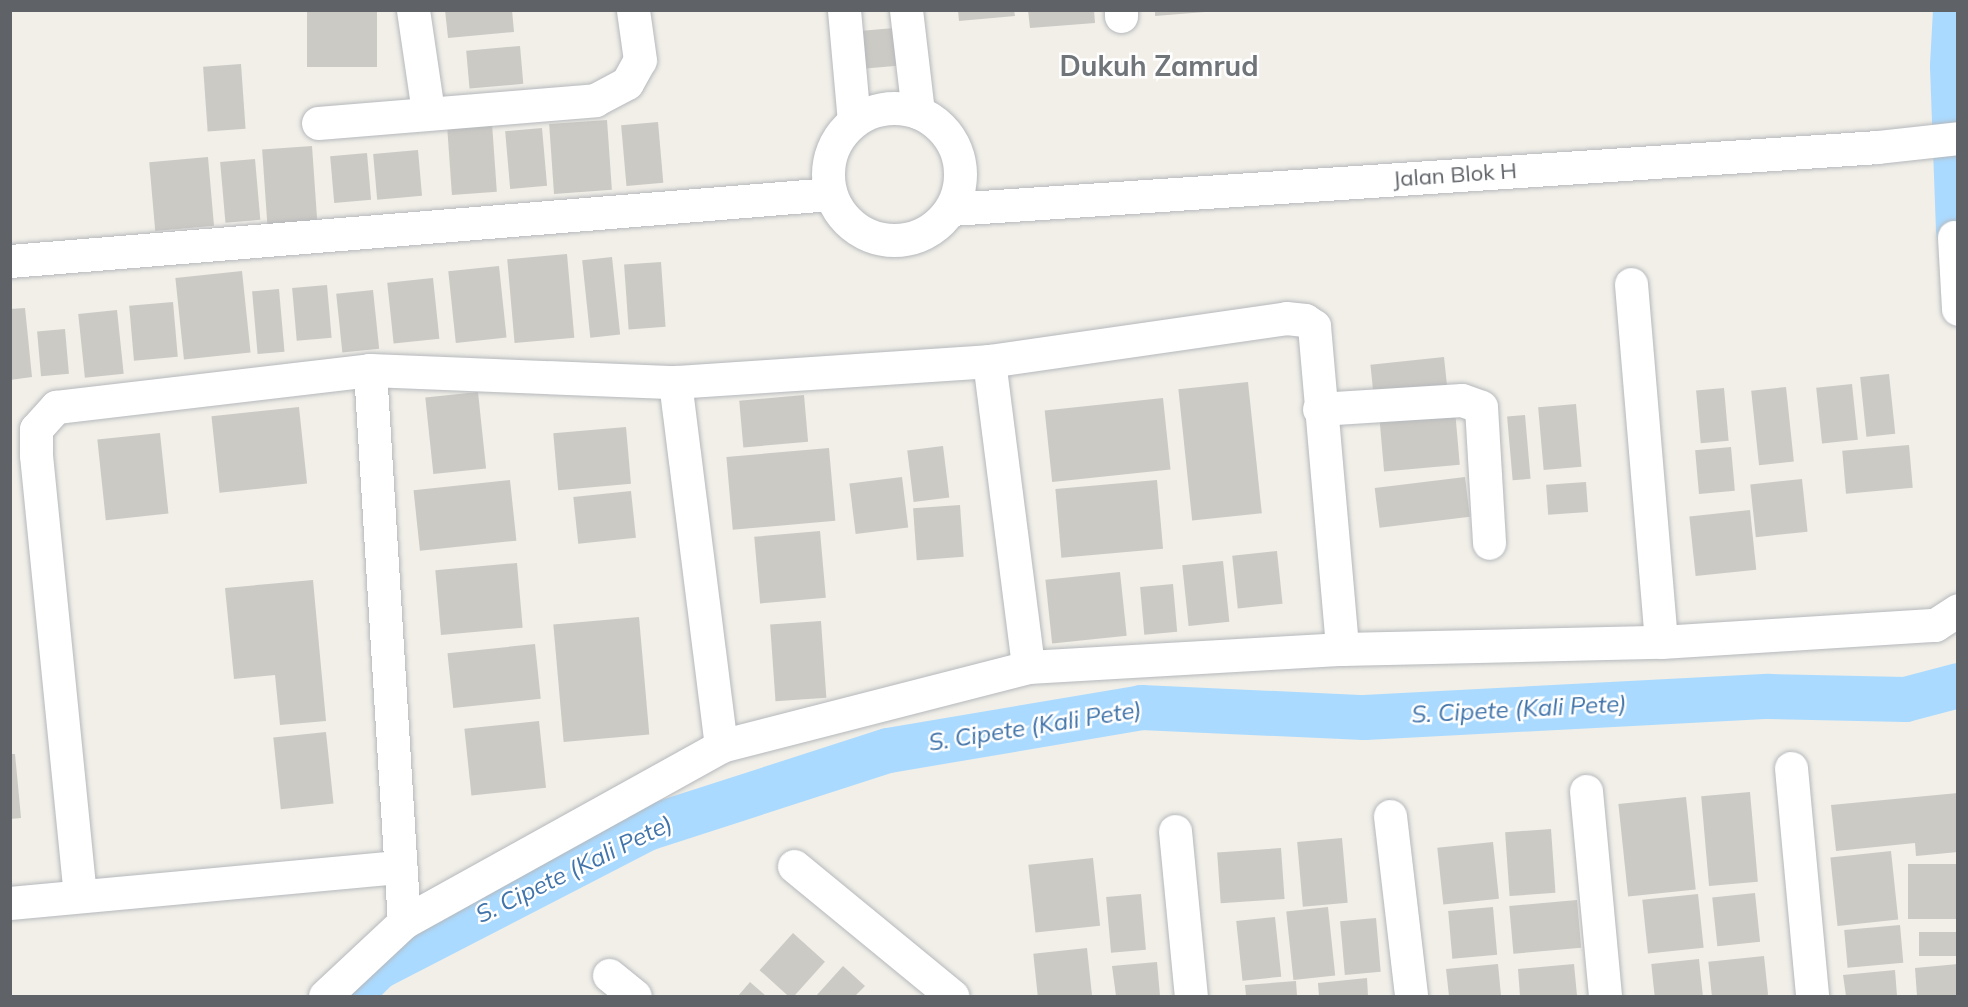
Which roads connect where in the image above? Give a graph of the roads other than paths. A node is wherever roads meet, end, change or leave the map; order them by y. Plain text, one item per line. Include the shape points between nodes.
1 (413, 10) edge
2 (633, 10) edge
3 (844, 10) edge
4 (906, 10) edge
5 (428, 111) junction
6 (918, 112) junction
7 (854, 121) junction
8 (318, 123) dead end
9 (1958, 138) edge
10 (830, 194) junction
11 (952, 209) junction
12 (1954, 237) dead end
13 (10, 261) edge
14 (1631, 284) dead end
15 (1958, 309) edge
16 (989, 361) junction
17 (370, 370) junction
18 (675, 382) junction
19 (1319, 409) junction
20 (1489, 543) dead end
21 (1958, 610) edge
22 (1661, 642) junction
23 (1342, 649) junction
24 (1028, 667) junction
25 (721, 746) junction
26 (1791, 768) dead end
27 (1586, 791) dead end
28 (1390, 816) dead end
29 (1175, 831) dead end
30 (794, 866) dead end
31 (400, 867) junction
32 (80, 896) junction
33 (10, 903) edge
34 (404, 921) junction
35 (609, 975) dead end
36 (325, 996) edge
37 (635, 996) edge
38 (952, 996) edge
39 (1191, 996) edge
40 (1411, 996) edge
41 (1605, 996) edge
42 (1812, 996) edge

1 - 5 street
2 - 5 street via 640,60 627,83 595,100
3 - 7 street
4 - 6 street
5 - 8 street
6 - 7 street via 884,109
6 - 11 street via 942,127 958,152 961,181
7 - 10 street via 830,154
9 - 11 street, Jalan Blok H via 1877,147
10 - 11 street via 851,225 886,241 924,234
10 - 13 street
12 - 15 street
14 - 22 street
16 - 18 street
16 - 19 street via 1286,318 1305,320 1314,327
16 - 24 street
17 - 18 street
17 - 31 street
17 - 32 street via 56,407 36,429
18 - 25 street
19 - 20 street via 1462,400 1480,407
19 - 23 street
21 - 22 street via 1935,626
22 - 23 street
23 - 24 street
24 - 25 street
25 - 34 street
26 - 42 street
27 - 41 street
28 - 40 street
29 - 39 street
30 - 38 street
31 - 32 street
31 - 34 street
32 - 33 street
34 - 36 street
35 - 37 street

